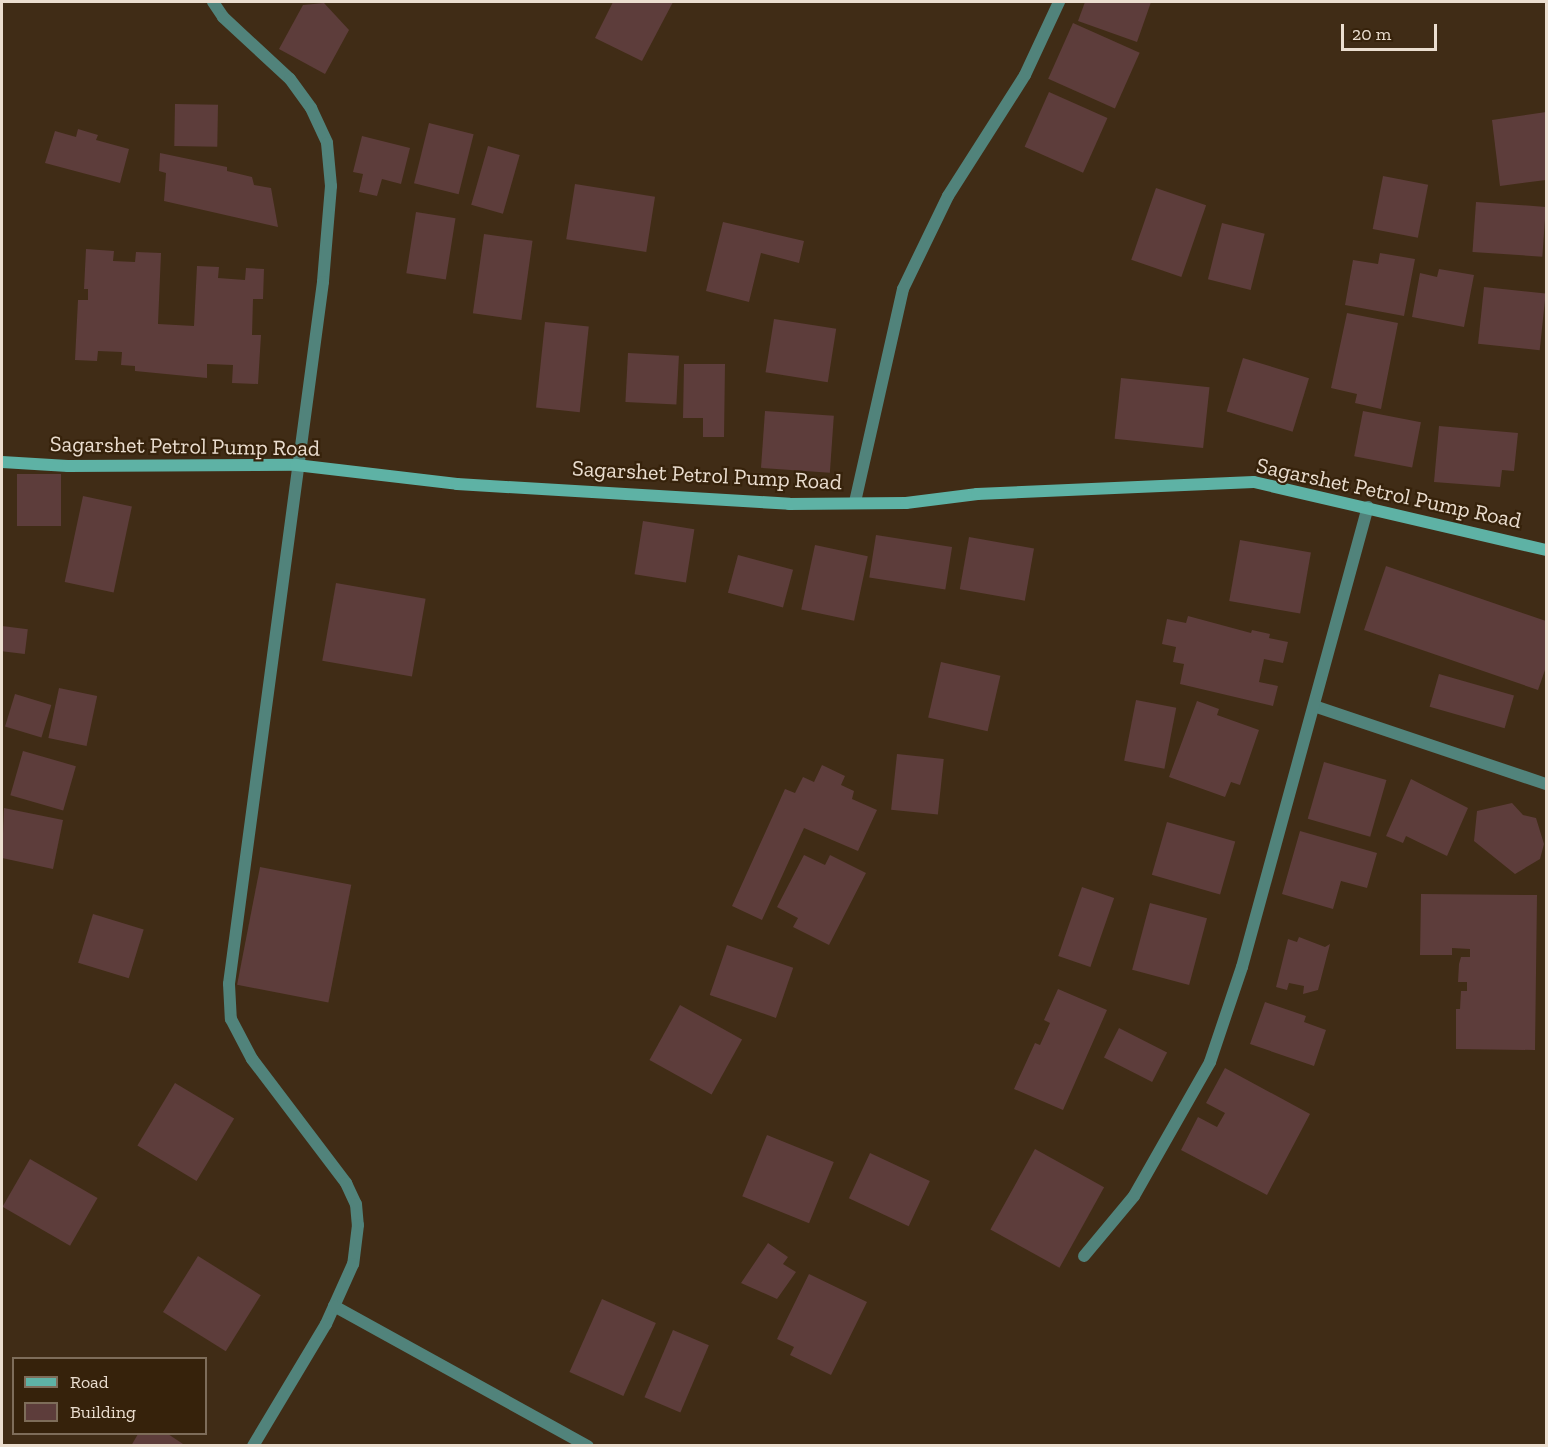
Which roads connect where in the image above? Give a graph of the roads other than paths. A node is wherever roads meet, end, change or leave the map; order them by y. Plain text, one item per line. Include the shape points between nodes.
1 (213, 2) edge
2 (1059, 2) edge
3 (2, 462) edge
4 (296, 465) junction
5 (855, 502) junction
6 (1368, 507) junction
7 (1546, 550) edge
8 (1314, 706) junction
9 (1546, 784) edge
10 (1084, 1256) dead end
11 (334, 1306) junction
12 (253, 1446) edge
13 (588, 1446) edge

1 - 4 street via 223,17 290,78 311,108 327,143 332,186 323,282
2 - 5 street via 1025,75 948,196 903,289
3 - 4 street, Sagarshet Petrol Pump Road via 68,466
4 - 5 street, Sagarshet Petrol Pump Road via 457,484 789,504
4 - 11 street via 229,984 231,1019 252,1059 318,1143 356,1204 358,1225 353,1264
5 - 6 street, Sagarshet Petrol Pump Road via 906,503 977,494 1254,482
6 - 7 street, Sagarshet Petrol Pump Road
6 - 8 street
8 - 9 street
8 - 10 street via 1242,967 1210,1062 1134,1196
11 - 12 street
11 - 13 street

